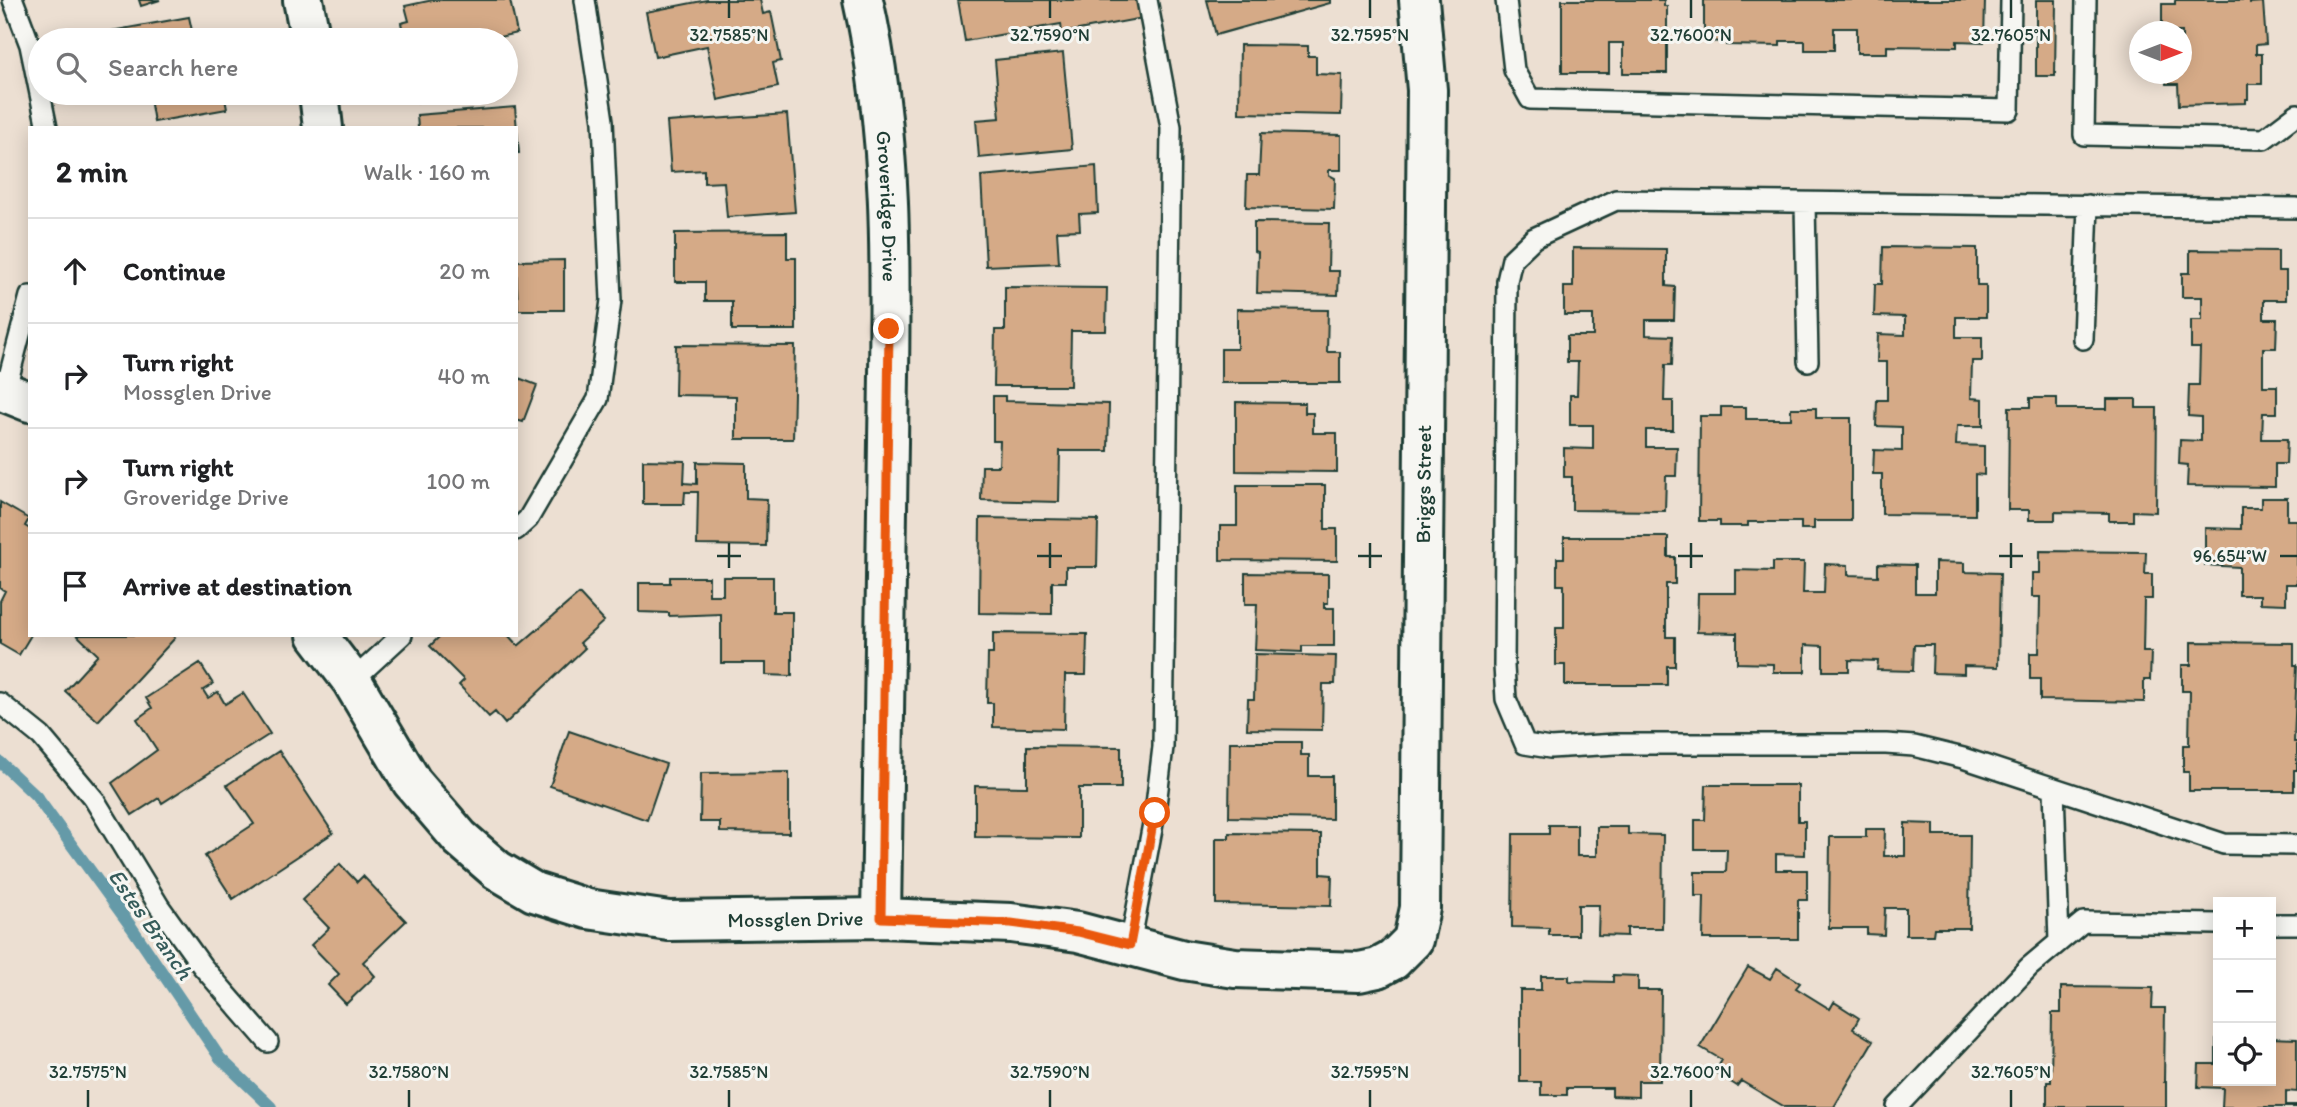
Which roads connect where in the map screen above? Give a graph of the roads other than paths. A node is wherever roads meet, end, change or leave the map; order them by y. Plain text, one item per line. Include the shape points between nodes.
1 (13, 0) edge
2 (303, 0) edge
3 (585, 0) edge
4 (863, 0) edge
5 (1147, 0) edge
6 (1419, 0) edge
7 (1506, 0) edge
8 (2011, 0) edge
9 (2086, 0) edge
10 (309, 28) edge
11 (28, 40) edge
12 (42, 105) edge
13 (320, 105) edge
14 (2297, 114) edge
15 (47, 126) edge
16 (323, 126) edge
17 (1805, 203) junction
18 (2088, 205) junction
19 (2297, 208) edge
20 (28, 306) edge
21 (2083, 338) dead end
22 (1808, 361) dead end
23 (11, 394) edge
24 (518, 528) edge
25 (319, 637) edge
26 (400, 637) edge
27 (352, 681) junction
28 (0, 703) edge
29 (2053, 788) junction
30 (2297, 845) edge
31 (881, 918) junction
32 (2213, 923) edge
33 (2276, 924) edge
34 (2297, 925) edge
35 (2059, 942) junction
36 (1130, 945) junction
37 (1393, 960) joint
38 (268, 1042) dead end
39 (1898, 1107) edge

1 - 11 lane
2 - 10 street
3 - 24 lane via 603,121 611,300 602,374 598,399 528,519
4 - 31 street, Groveridge Drive via 874,49 886,154 889,329
5 - 36 lane via 1171,127 1163,747
6 - 37 street, Briggs Street via 1427,90 1420,908 1413,940
7 - 8 lane via 1514,70 1530,99 2009,110
9 - 14 lane via 2084,135 2264,139
12 - 15 lane
13 - 16 street
17 - 18 lane
17 - 22 lane
17 - 29 lane via 1616,200 1534,238 1513,260 1507,281 1504,652 1506,699 1525,744 1550,748 1616,744 1914,746
18 - 19 lane
18 - 21 lane
20 - 23 lane
25 - 27 street, Mossglen Drive
26 - 27 lane
27 - 31 street, Mossglen Drive via 412,782 460,838 497,870 534,892 588,909 669,921
28 - 38 lane via 41,736 94,799 159,906 202,966
29 - 30 lane via 2224,844
29 - 35 lane
31 - 36 street, Mossglen Drive via 1011,923
32 - 35 lane via 2083,922
33 - 34 lane
35 - 39 lane via 2029,967
36 - 37 street, Mossglen Drive via 1235,968 1359,972

